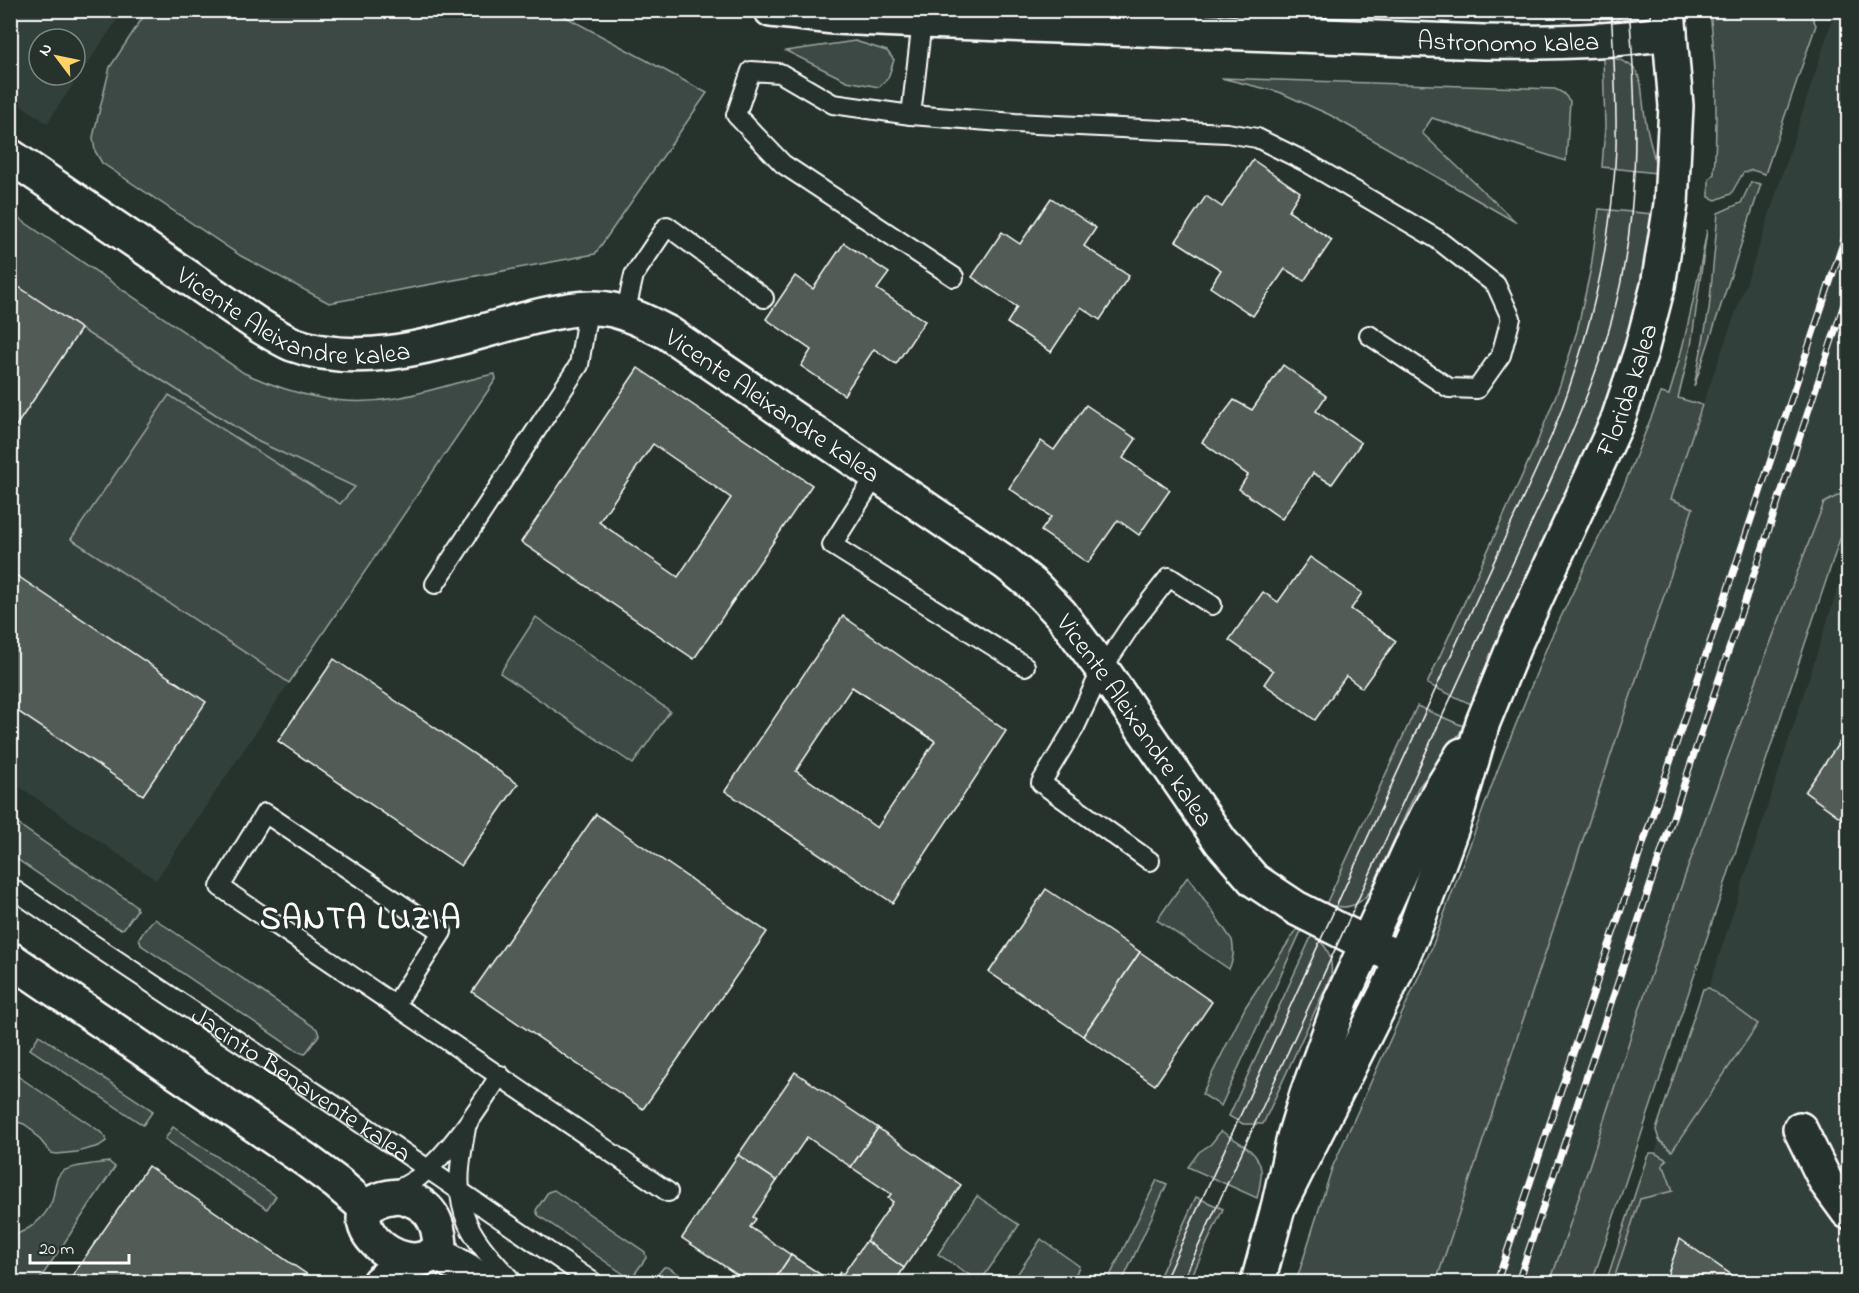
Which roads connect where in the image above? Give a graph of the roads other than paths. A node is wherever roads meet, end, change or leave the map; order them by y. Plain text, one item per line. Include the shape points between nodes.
1 (771, 10) edge
2 (922, 21) junction
3 (1669, 22) edge
4 (910, 115) junction
5 (10, 156) edge
6 (954, 277) dead end
7 (764, 298) dead end
8 (588, 309) junction
9 (625, 314) junction
10 (1369, 335) dead end
11 (876, 475) junction
12 (435, 584) dead end
13 (1212, 605) dead end
14 (1025, 666) dead end
15 (1102, 669) junction
16 (1483, 722) junction
17 (1150, 861) dead end
18 (10, 886) edge
19 (1366, 944) junction
20 (10, 959) edge
21 (1402, 959) junction
22 (395, 1005) junction
23 (500, 1075) junction
24 (466, 1128) junction
25 (1800, 1130) dead end
26 (427, 1169) junction
27 (459, 1192) junction
28 (668, 1192) dead end
29 (376, 1203) junction
30 (1278, 1208) junction
31 (1848, 1212) edge
32 (436, 1253) junction
33 (391, 1273) edge
34 (483, 1282) edge
35 (513, 1282) edge
36 (593, 1282) edge
37 (1257, 1282) edge

1 - 2 street, Astronomo kalea
2 - 3 street, Astronomo kalea via 1539,43 1613,40
2 - 4 lane
3 - 16 street, Florida kalea via 1676,106 1671,204 1658,286 1641,351 1617,422
4 - 6 lane via 833,104 780,73 751,71 736,115 783,164
4 - 10 lane via 1227,133 1257,138 1306,162 1437,239 1497,285 1511,318 1502,355 1477,389 1449,388
5 - 8 street, Vicente Aleixandre kalea via 260,326 290,343 316,351 372,355 552,312
7 - 9 lane via 667,226 634,275
8 - 9 street, Vicente Aleixandre kalea
8 - 12 lane via 579,365
9 - 11 street, Vicente Aleixandre kalea via 668,333
11 - 14 lane via 832,544
11 - 15 street, Vicente Aleixandre kalea via 1033,585 1061,614
13 - 15 lane via 1169,577
15 - 17 lane via 1076,727 1041,783
15 - 19 street, Vicente Aleixandre kalea via 1221,842 1254,880 1296,909
16 - 19 street via 1438,794
16 - 21 street via 1456,816
18 - 26 lane, Jacinto Benavente kalea
19 - 21 street, Vicente Aleixandre kalea
19 - 30 street via 1307,1094
20 - 29 street via 337,1183
21 - 30 street
22 - 22 lane via 442,932 265,813 220,887
22 - 23 lane
23 - 24 lane
23 - 28 lane
24 - 26 lane
24 - 27 lane
25 - 31 street via 1826,1182
26 - 27 lane, Jacinto Benavente kalea
26 - 29 lane
27 - 35 lane via 468,1225
27 - 36 lane, Jacinto Benavente kalea
29 - 32 street via 399,1196 421,1204 430,1212 440,1234
29 - 33 street via 363,1215 363,1225 376,1246 389,1257
30 - 37 street
32 - 33 street via 429,1260
32 - 34 street

